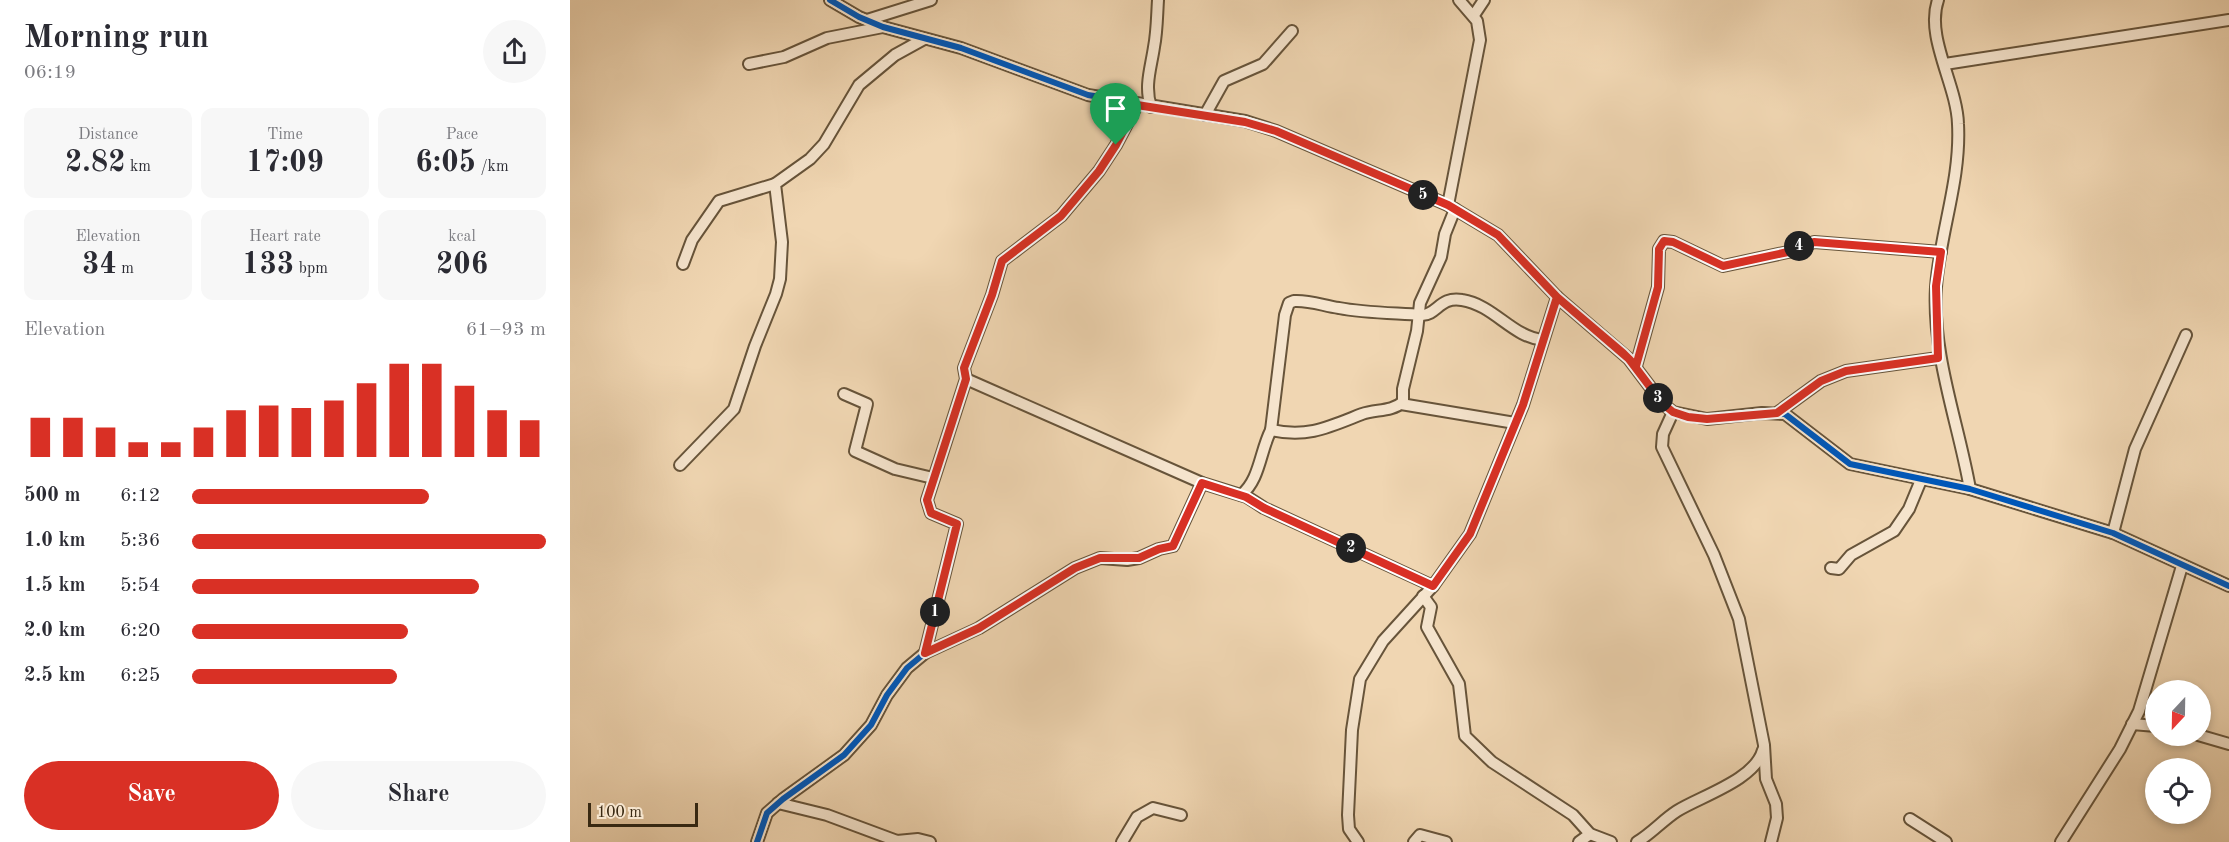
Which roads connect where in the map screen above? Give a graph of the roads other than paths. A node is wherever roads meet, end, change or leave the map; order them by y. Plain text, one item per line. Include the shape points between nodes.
1 (830, 0) edge
2 (932, 0) edge
3 (1158, 0) edge
4 (1459, 0) edge
5 (1484, 0) edge
6 (1938, 0) edge
7 (1474, 15) junction
8 (867, 20) junction
9 (2229, 20) edge
10 (883, 27) junction
11 (1292, 31) dead end
12 (924, 39) junction
13 (749, 64) dead end
14 (1945, 64) junction
15 (1137, 105) junction
16 (1151, 107) junction
17 (1205, 115) junction
18 (775, 184) junction
19 (1452, 207) junction
20 (1941, 252) junction
21 (683, 264) dead end
22 (1557, 297) junction
23 (1418, 314) junction
24 (2186, 335) dead end
25 (1543, 340) junction
26 (1938, 358) junction
27 (1636, 366) junction
28 (966, 379) junction
29 (844, 394) dead end
30 (1401, 404) junction
31 (1673, 412) junction
32 (1777, 413) junction
33 (1515, 423) junction
34 (1270, 430) junction
35 (680, 465) dead end
36 (933, 478) junction
37 (1921, 480) junction
38 (1202, 483) junction
39 (1970, 489) junction
40 (1241, 495) junction
41 (2113, 533) junction
42 (2182, 566) junction
43 (1831, 568) dead end
44 (1433, 586) junction
45 (2229, 586) edge
46 (1424, 596) junction
47 (925, 653) junction
48 (2132, 724) junction
49 (2145, 725) edge
50 (2211, 739) edge
51 (2229, 744) edge
52 (1764, 745) junction
53 (778, 803) junction
54 (1180, 815) dead end
55 (1910, 819) dead end
56 (1590, 834) junction
57 (757, 842) edge
58 (930, 842) edge
59 (1122, 842) edge
60 (1358, 842) edge
61 (1414, 842) edge
62 (1446, 842) edge
63 (1579, 842) edge
64 (1611, 842) edge
65 (1637, 842) edge
66 (1771, 842) edge
67 (1946, 842) edge
68 (2061, 842) edge

1 - 8 street
2 - 8 street
3 - 16 street via 1147,95
4 - 7 street
5 - 7 street
6 - 14 street via 1935,30
7 - 19 street via 1480,39
8 - 10 street
9 - 14 street
10 - 12 street
10 - 13 street via 827,38 784,57
11 - 17 street via 1263,64 1224,81
12 - 15 street via 986,57 1088,96
12 - 18 street via 895,55 859,85 824,144
14 - 20 street via 1955,99 1958,140 1953,199
15 - 16 street
15 - 28 street via 1099,171 1061,216 1002,261 964,368
16 - 17 street
17 - 19 street via 1276,131
18 - 21 street via 719,201 692,240
18 - 35 street via 782,242 777,294 734,409
19 - 22 street via 1498,235
19 - 23 street via 1441,257
20 - 26 street via 1936,308
20 - 27 street via 1814,242 1788,252 1723,266 1664,241 1659,249 1658,287
22 - 25 street
22 - 27 street
23 - 25 street via 1431,312 1448,299 1460,299 1479,303 1524,336
23 - 30 street
23 - 34 street via 1339,308 1306,300 1289,303 1277,360
24 - 41 street via 2135,449
25 - 33 street
26 - 32 street via 1846,371 1821,381
26 - 39 street
27 - 31 street
28 - 36 street
28 - 38 street
29 - 36 street via 867,404 855,451 895,469
30 - 33 street
30 - 34 street via 1317,432
31 - 32 street via 1707,419
31 - 52 street via 1662,447 1729,589 1748,658
32 - 37 street via 1792,418 1850,464
33 - 44 street via 1470,534
34 - 40 street via 1253,481
36 - 47 street via 927,500 929,508 957,524 957,529
37 - 39 street
37 - 43 street via 1894,531 1851,555 1839,569
38 - 40 street
38 - 47 street via 1173,546 1139,558 1100,558 1082,564 979,628
39 - 41 street
40 - 44 street
41 - 42 street
42 - 45 street
42 - 48 street via 2143,700
44 - 46 street
46 - 56 street via 1431,608 1427,627 1459,684 1465,736 1492,762 1573,815
46 - 60 street via 1383,641 1360,679 1352,730 1348,815 1349,829
47 - 53 street via 901,676 871,725 844,755
48 - 49 street
48 - 68 street
50 - 51 street
52 - 65 street via 1760,758 1737,779 1677,811
52 - 66 street via 1764,770 1776,804
53 - 57 street via 767,813
53 - 58 street via 897,842
54 - 59 street via 1153,808 1137,817
55 - 67 street
56 - 63 street
56 - 64 street
61 - 62 street via 1425,835

